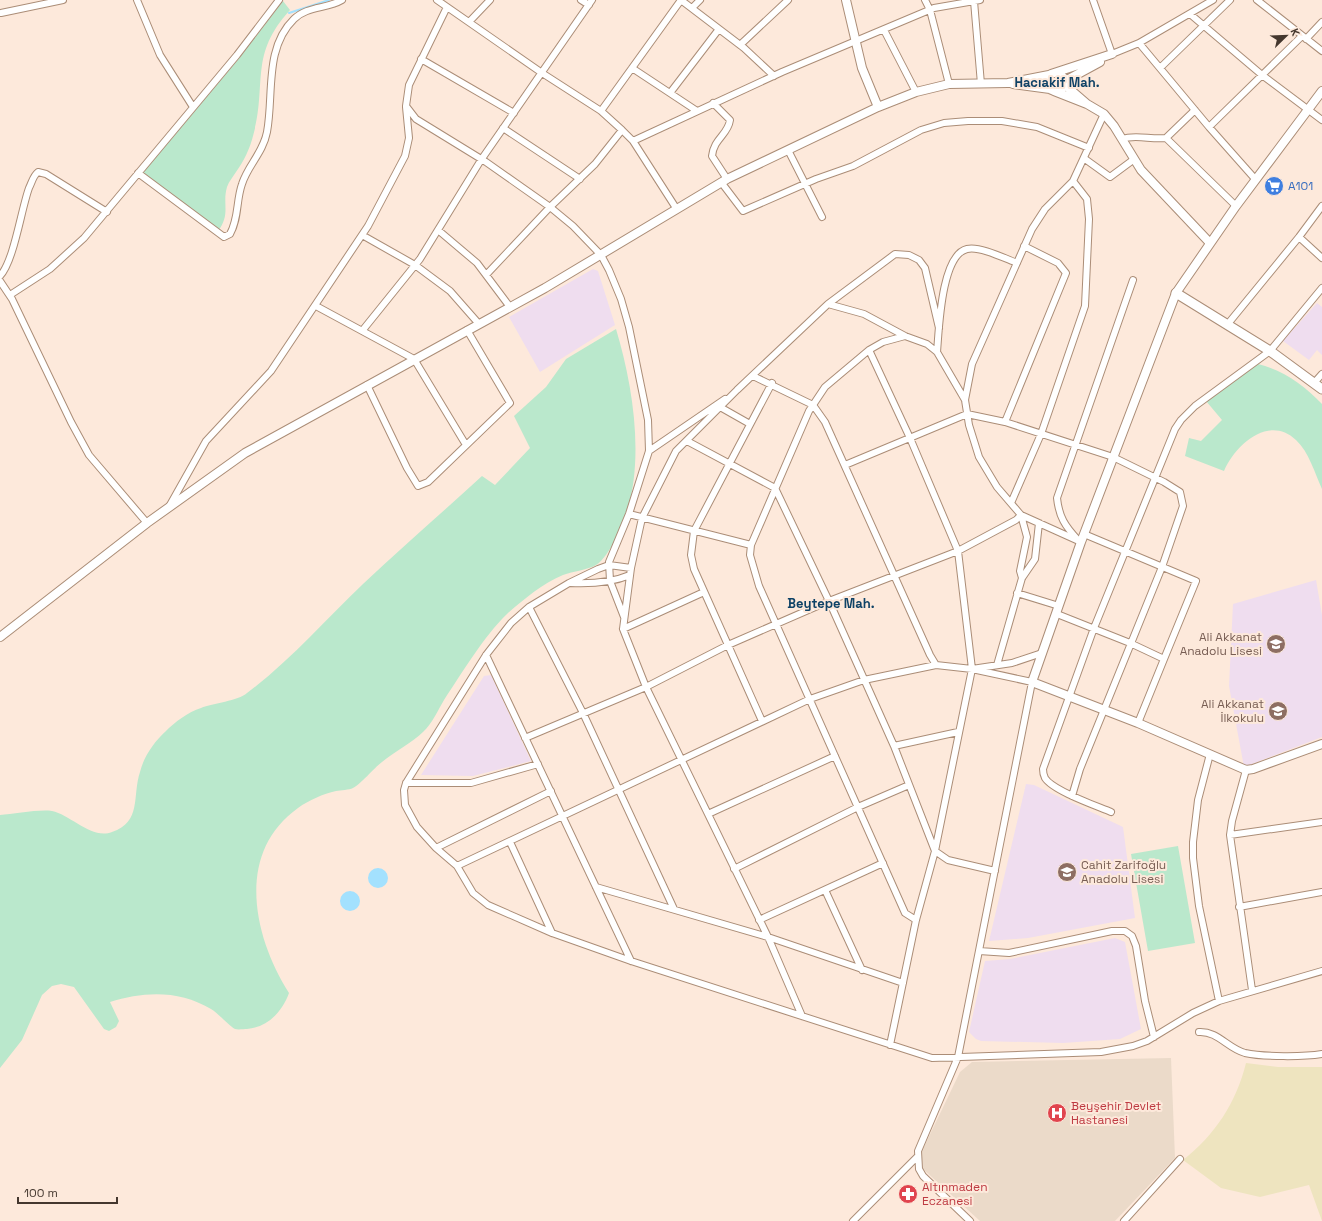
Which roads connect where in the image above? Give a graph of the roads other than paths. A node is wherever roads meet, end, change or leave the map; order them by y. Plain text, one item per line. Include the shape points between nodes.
1 (63, 0) edge
2 (138, 0) edge
3 (279, 0) edge
4 (342, 0) edge
5 (439, 0) edge
6 (490, 0) edge
7 (581, 0) edge
8 (681, 0) edge
9 (700, 0) edge
10 (788, 0) edge
11 (846, 0) edge
12 (925, 0) edge
13 (1093, 0) edge
14 (1213, 0) edge
15 (1230, 0) edge
16 (1258, 0) edge
17 (977, 1) edge
18 (590, 2) edge
19 (447, 7) junction
20 (692, 8) junction
21 (930, 10) junction
22 (0, 13) edge
23 (1190, 14) junction
24 (468, 22) junction
25 (1322, 22) edge
26 (1204, 25) junction
27 (719, 29) junction
28 (884, 30) junction
29 (1304, 37) junction
30 (855, 42) junction
31 (1139, 43) junction
32 (740, 45) junction
33 (1322, 52) edge
34 (1112, 54) junction
35 (421, 59) junction
36 (1161, 67) junction
37 (632, 68) junction
38 (542, 73) junction
39 (1053, 74) junction
40 (1262, 75) junction
41 (774, 76) junction
42 (1008, 83) junction
43 (1065, 83) junction
44 (949, 84) junction
45 (981, 84) junction
46 (1052, 90) junction
47 (1322, 91) edge
48 (916, 92) junction
49 (670, 93) junction
50 (713, 103) junction
51 (1087, 104) junction
52 (406, 106) junction
53 (193, 107) junction
54 (878, 107) junction
55 (1195, 110) junction
56 (1308, 110) junction
57 (601, 111) junction
58 (697, 111) junction
59 (514, 113) junction
60 (1104, 114) junction
61 (1322, 120) edge
62 (1208, 126) junction
63 (503, 128) junction
64 (622, 130) junction
65 (1166, 138) junction
66 (1122, 139) junction
67 (633, 140) junction
68 (1089, 148) junction
69 (788, 150) junction
70 (1085, 159) junction
71 (481, 160) junction
72 (1133, 160) junction
73 (138, 173) junction
74 (580, 179) junction
75 (1256, 180) junction
76 (724, 181) junction
77 (1073, 181) junction
78 (805, 184) junction
79 (1236, 206) junction
80 (1322, 206) edge
81 (550, 207) junction
82 (676, 208) junction
83 (107, 212) junction
84 (822, 217) dead end
85 (438, 230) junction
86 (362, 235) junction
87 (1299, 237) junction
88 (1210, 243) junction
89 (1024, 246) junction
90 (601, 255) junction
91 (1322, 258) edge
92 (1017, 263) junction
93 (415, 265) junction
94 (486, 275) junction
95 (0, 276) edge
96 (0, 280) edge
97 (1134, 280) dead end
98 (1322, 288) edge
99 (1176, 293) junction
100 (10, 295) junction
101 (828, 304) junction
102 (316, 306) junction
103 (510, 307) junction
104 (479, 324) junction
105 (1227, 325) junction
106 (939, 328) junction
107 (467, 330) junction
108 (362, 331) junction
109 (905, 336) junction
110 (869, 350) junction
111 (1270, 351) junction
112 (937, 352) junction
113 (414, 359) junction
114 (1322, 374) edge
115 (753, 376) junction
116 (772, 383) junction
117 (367, 385) junction
118 (1320, 386) edge
119 (738, 390) junction
120 (965, 400) junction
121 (813, 405) junction
122 (720, 407) junction
123 (967, 414) junction
124 (1005, 422) junction
125 (750, 424) junction
126 (1041, 434) junction
127 (910, 438) junction
128 (687, 440) junction
129 (466, 445) junction
130 (1076, 446) junction
131 (649, 452) junction
132 (1113, 457) junction
133 (729, 463) junction
134 (845, 465) junction
135 (1156, 477) junction
136 (775, 488) junction
137 (1011, 503) junction
138 (170, 505) junction
139 (629, 514) junction
140 (1021, 514) junction
141 (642, 518) junction
142 (146, 523) junction
143 (1039, 523) junction
144 (694, 531) junction
145 (1084, 534) junction
146 (1080, 542) junction
147 (751, 545) junction
148 (958, 551) junction
149 (1125, 552) junction
150 (609, 565) junction
151 (1162, 567) junction
152 (631, 571) junction
153 (894, 576) junction
154 (1022, 578) junction
155 (610, 581) junction
156 (569, 583) junction
157 (704, 592) junction
158 (1017, 593) junction
159 (829, 601) junction
160 (529, 608) junction
161 (1058, 610) junction
162 (624, 617) junction
163 (776, 624) junction
164 (1094, 628) junction
165 (623, 629) junction
166 (0, 637) edge
167 (1130, 643) junction
168 (728, 645) junction
169 (1042, 653) junction
170 (486, 655) junction
171 (1164, 659) junction
172 (936, 665) junction
173 (997, 665) junction
174 (972, 669) junction
175 (864, 680) junction
176 (1032, 682) junction
177 (646, 686) junction
178 (1068, 696) junction
179 (810, 699) junction
180 (1104, 710) junction
181 (583, 713) junction
182 (762, 721) junction
183 (1138, 723) junction
184 (958, 732) junction
185 (526, 738) junction
186 (1322, 745) edge
187 (894, 746) junction
188 (1210, 754) junction
189 (835, 756) junction
190 (681, 760) junction
191 (538, 764) junction
192 (1246, 770) junction
193 (406, 783) junction
194 (909, 785) junction
195 (617, 790) junction
196 (551, 791) junction
197 (1072, 796) junction
198 (858, 807) junction
199 (1111, 812) dead end
200 (708, 814) junction
201 (563, 816) junction
202 (1322, 822) edge
203 (1230, 835) junction
204 (510, 842) junction
205 (436, 848) junction
206 (935, 851) junction
207 (883, 863) junction
208 (457, 866) junction
209 (734, 869) junction
210 (995, 871) junction
211 (596, 887) junction
212 (825, 890) junction
213 (1322, 892) edge
214 (1239, 907) junction
215 (674, 909) junction
216 (759, 920) junction
217 (916, 920) junction
218 (552, 933) junction
219 (768, 937) junction
220 (979, 951) junction
221 (631, 961) junction
222 (862, 970) junction
223 (1322, 971) edge
224 (903, 983) junction
225 (1252, 990) junction
226 (1219, 1001) junction
227 (802, 1016) junction
228 (1199, 1032) dead end
229 (1154, 1037) junction
230 (890, 1045) junction
231 (1322, 1054) edge
232 (958, 1058) junction
233 (918, 1156) junction
234 (1180, 1159) dead end
235 (853, 1221) edge
236 (970, 1221) edge
237 (1124, 1221) edge

1 - 22 street
2 - 53 street via 160,55
3 - 53 street via 238,55
4 - 73 street via 302,13 295,18 277,45 272,67 269,119 263,145 243,182 237,218 230,234 224,237
5 - 19 street
6 - 24 street
7 - 18 street
8 - 20 street
8 - 37 street
9 - 20 street
10 - 32 street
11 - 30 street
12 - 21 street
13 - 34 street
14 - 23 street
15 - 26 street
16 - 29 street
17 - 21 street
17 - 45 street
18 - 38 street
19 - 24 street
19 - 35 street
20 - 27 street
21 - 28 street
21 - 44 street
23 - 26 street
23 - 31 street
24 - 38 street
25 - 29 street
26 - 36 street
26 - 40 street
27 - 32 street
27 - 49 street
28 - 30 street
28 - 48 street
29 - 33 street
29 - 40 street
30 - 41 street
30 - 54 street via 862,68
31 - 34 street
31 - 36 street
32 - 41 street
34 - 39 street
34 - 43 street
35 - 52 street via 409,85
35 - 59 street
36 - 55 street
37 - 49 street
37 - 57 street
38 - 57 street
38 - 59 street
39 - 42 street
39 - 43 street via 1062,76
39 - 46 street via 1046,83
40 - 56 street
40 - 62 street
41 - 50 street
42 - 45 street
42 - 46 street
43 - 46 street via 1061,90
43 - 51 street
44 - 45 street
44 - 48 street
46 - 51 street
47 - 56 street
48 - 54 street
49 - 58 street
50 - 58 street
50 - 76 street via 730,120 729,126 713,146 712,156
51 - 60 street
52 - 71 street via 416,119
52 - 86 street via 409,138 405,156
53 - 73 street
54 - 69 street
55 - 62 street
55 - 65 street
56 - 61 street
56 - 75 street
57 - 64 street
58 - 67 street
59 - 63 street
60 - 66 street
60 - 68 street
62 - 75 street
63 - 71 street
63 - 74 street
64 - 67 street
64 - 74 street
65 - 66 street via 1128,136
65 - 79 street
66 - 72 street
67 - 82 street
68 - 70 street
68 - 78 street via 1037,127 1002,121 944,123 920,130 853,166
69 - 76 street
69 - 78 street
70 - 72 street via 1110,177
70 - 77 street
71 - 81 street
71 - 85 street
72 - 88 street
73 - 83 street
74 - 81 street
75 - 79 street
76 - 78 street via 742,212
76 - 82 street
77 - 89 street via 1038,218
77 - 126 street via 1087,199 1089,218 1084,306
78 - 84 street
79 - 88 street
80 - 87 street
81 - 90 street
81 - 94 street
82 - 90 street
83 - 95 street via 46,174 38,172 25,199 10,256
83 - 100 street via 65,257
85 - 93 street
85 - 94 street via 477,263
86 - 93 street
86 - 102 street
87 - 91 street
87 - 105 street
88 - 99 street
89 - 92 street
89 - 124 street via 1058,263 1066,273
90 - 103 street
90 - 131 street via 621,299 629,327 648,420
92 - 106 street via 975,248 962,251 952,262
92 - 120 street via 972,364
93 - 104 street via 450,291
93 - 108 street
94 - 103 street
96 - 100 street
97 - 130 street
98 - 111 street
99 - 105 main road
99 - 132 street
100 - 142 street via 89,455
101 - 106 street via 895,254 909,254 919,260 925,268
101 - 109 street via 864,314
101 - 115 street
102 - 108 street
102 - 138 street via 271,371 206,441
103 - 104 street
104 - 107 street
105 - 111 main road
106 - 112 street
107 - 113 street
107 - 129 street via 510,403
108 - 113 street
109 - 110 street via 883,342
109 - 112 street via 927,344
110 - 121 street via 825,387
110 - 127 street
111 - 118 main road
111 - 135 street via 1186,414 1175,429
112 - 120 street
113 - 117 street
113 - 129 street
114 - 118 street
115 - 116 street
115 - 119 street
116 - 121 street
116 - 125 street
117 - 129 street via 418,486 428,482
117 - 138 street via 245,453
119 - 122 street
119 - 131 street
120 - 123 street
121 - 134 street via 825,422
121 - 136 street
122 - 125 street
122 - 128 street
123 - 124 street
123 - 127 street
123 - 137 street via 979,457 997,487
124 - 126 street
125 - 133 street
126 - 130 street
126 - 137 street
127 - 134 street
127 - 148 street
128 - 133 street
128 - 141 street via 676,451
130 - 132 street
130 - 146 street via 1057,498 1059,513 1068,529
131 - 139 street
132 - 135 street
132 - 145 street
133 - 136 street
133 - 144 street
134 - 153 street
135 - 149 street
135 - 151 street via 1180,492 1183,506
136 - 147 street
136 - 159 street
137 - 140 street
138 - 142 street
139 - 141 street
139 - 150 street
140 - 143 street
140 - 148 street via 1016,520
140 - 154 street via 1027,537 1020,571
141 - 144 street
141 - 152 street
142 - 166 street
143 - 146 street
143 - 154 street via 1035,559
144 - 147 street
144 - 157 street via 691,555
145 - 146 street
145 - 149 street
146 - 161 street
147 - 163 street via 750,555 759,586
148 - 153 street
148 - 174 street
149 - 151 street
149 - 164 street
150 - 152 street
150 - 155 street
150 - 156 street
151 - 167 street
151 - 171 street via 1196,581
152 - 155 street
152 - 162 street
153 - 159 street
153 - 172 street
154 - 158 street
155 - 156 street
155 - 162 street
156 - 160 street
157 - 165 street
157 - 168 street
158 - 161 street
158 - 173 street
159 - 163 street
159 - 175 street
160 - 170 street via 511,623
160 - 181 street
161 - 164 street
161 - 169 street
162 - 165 street
163 - 168 street
163 - 179 street
164 - 167 street
164 - 178 street
165 - 177 street
167 - 171 street
167 - 180 street
168 - 177 street
168 - 182 street
169 - 173 street
169 - 176 street
170 - 185 street
170 - 193 street
171 - 183 street
172 - 174 street
172 - 175 street
173 - 174 street
174 - 176 street
174 - 184 street
175 - 179 street
175 - 187 street
176 - 178 street
176 - 210 street
177 - 181 street
177 - 190 street
178 - 180 street
178 - 197 street via 1043,769 1048,782
179 - 182 street
179 - 189 street
180 - 183 street
180 - 197 street
181 - 185 street
181 - 195 street
182 - 190 street
183 - 188 street
184 - 187 street
184 - 206 street
185 - 191 street
186 - 192 street via 1253,770
187 - 194 street
188 - 192 street
188 - 226 street via 1198,800 1193,858 1199,906
189 - 198 street
189 - 200 street
190 - 195 street
190 - 200 street
191 - 193 street via 471,782
191 - 196 street
192 - 203 street
193 - 205 street via 405,805 417,827
194 - 198 street
194 - 206 street
195 - 201 street
195 - 215 street
196 - 201 street
196 - 205 street
197 - 199 street
198 - 207 street
198 - 209 street
200 - 209 street
201 - 204 street
201 - 211 street
202 - 203 street
203 - 214 street
204 - 208 street
204 - 218 street
205 - 208 street
206 - 210 street via 948,860
206 - 217 street
207 - 212 street
207 - 217 street via 905,913
208 - 218 street via 473,893 488,905
209 - 216 street
210 - 220 street
211 - 215 street
211 - 221 street
212 - 216 street
212 - 222 street
213 - 214 street
214 - 225 street
215 - 219 street
216 - 219 street
217 - 224 street
218 - 221 street
219 - 222 street
219 - 227 street
220 - 229 street via 1010,953 1112,931 1124,931 1132,936 1136,946
220 - 232 street
221 - 227 street
222 - 224 street
223 - 225 street
224 - 230 street
225 - 226 street
226 - 229 street via 1192,1013
227 - 230 street
228 - 231 street via 1213,1034 1233,1048 1246,1053 1306,1057
229 - 232 street via 1133,1046 1101,1052
230 - 232 street via 932,1058
232 - 233 street via 918,1150
233 - 235 street
233 - 236 street via 919,1169 923,1176
234 - 237 street

